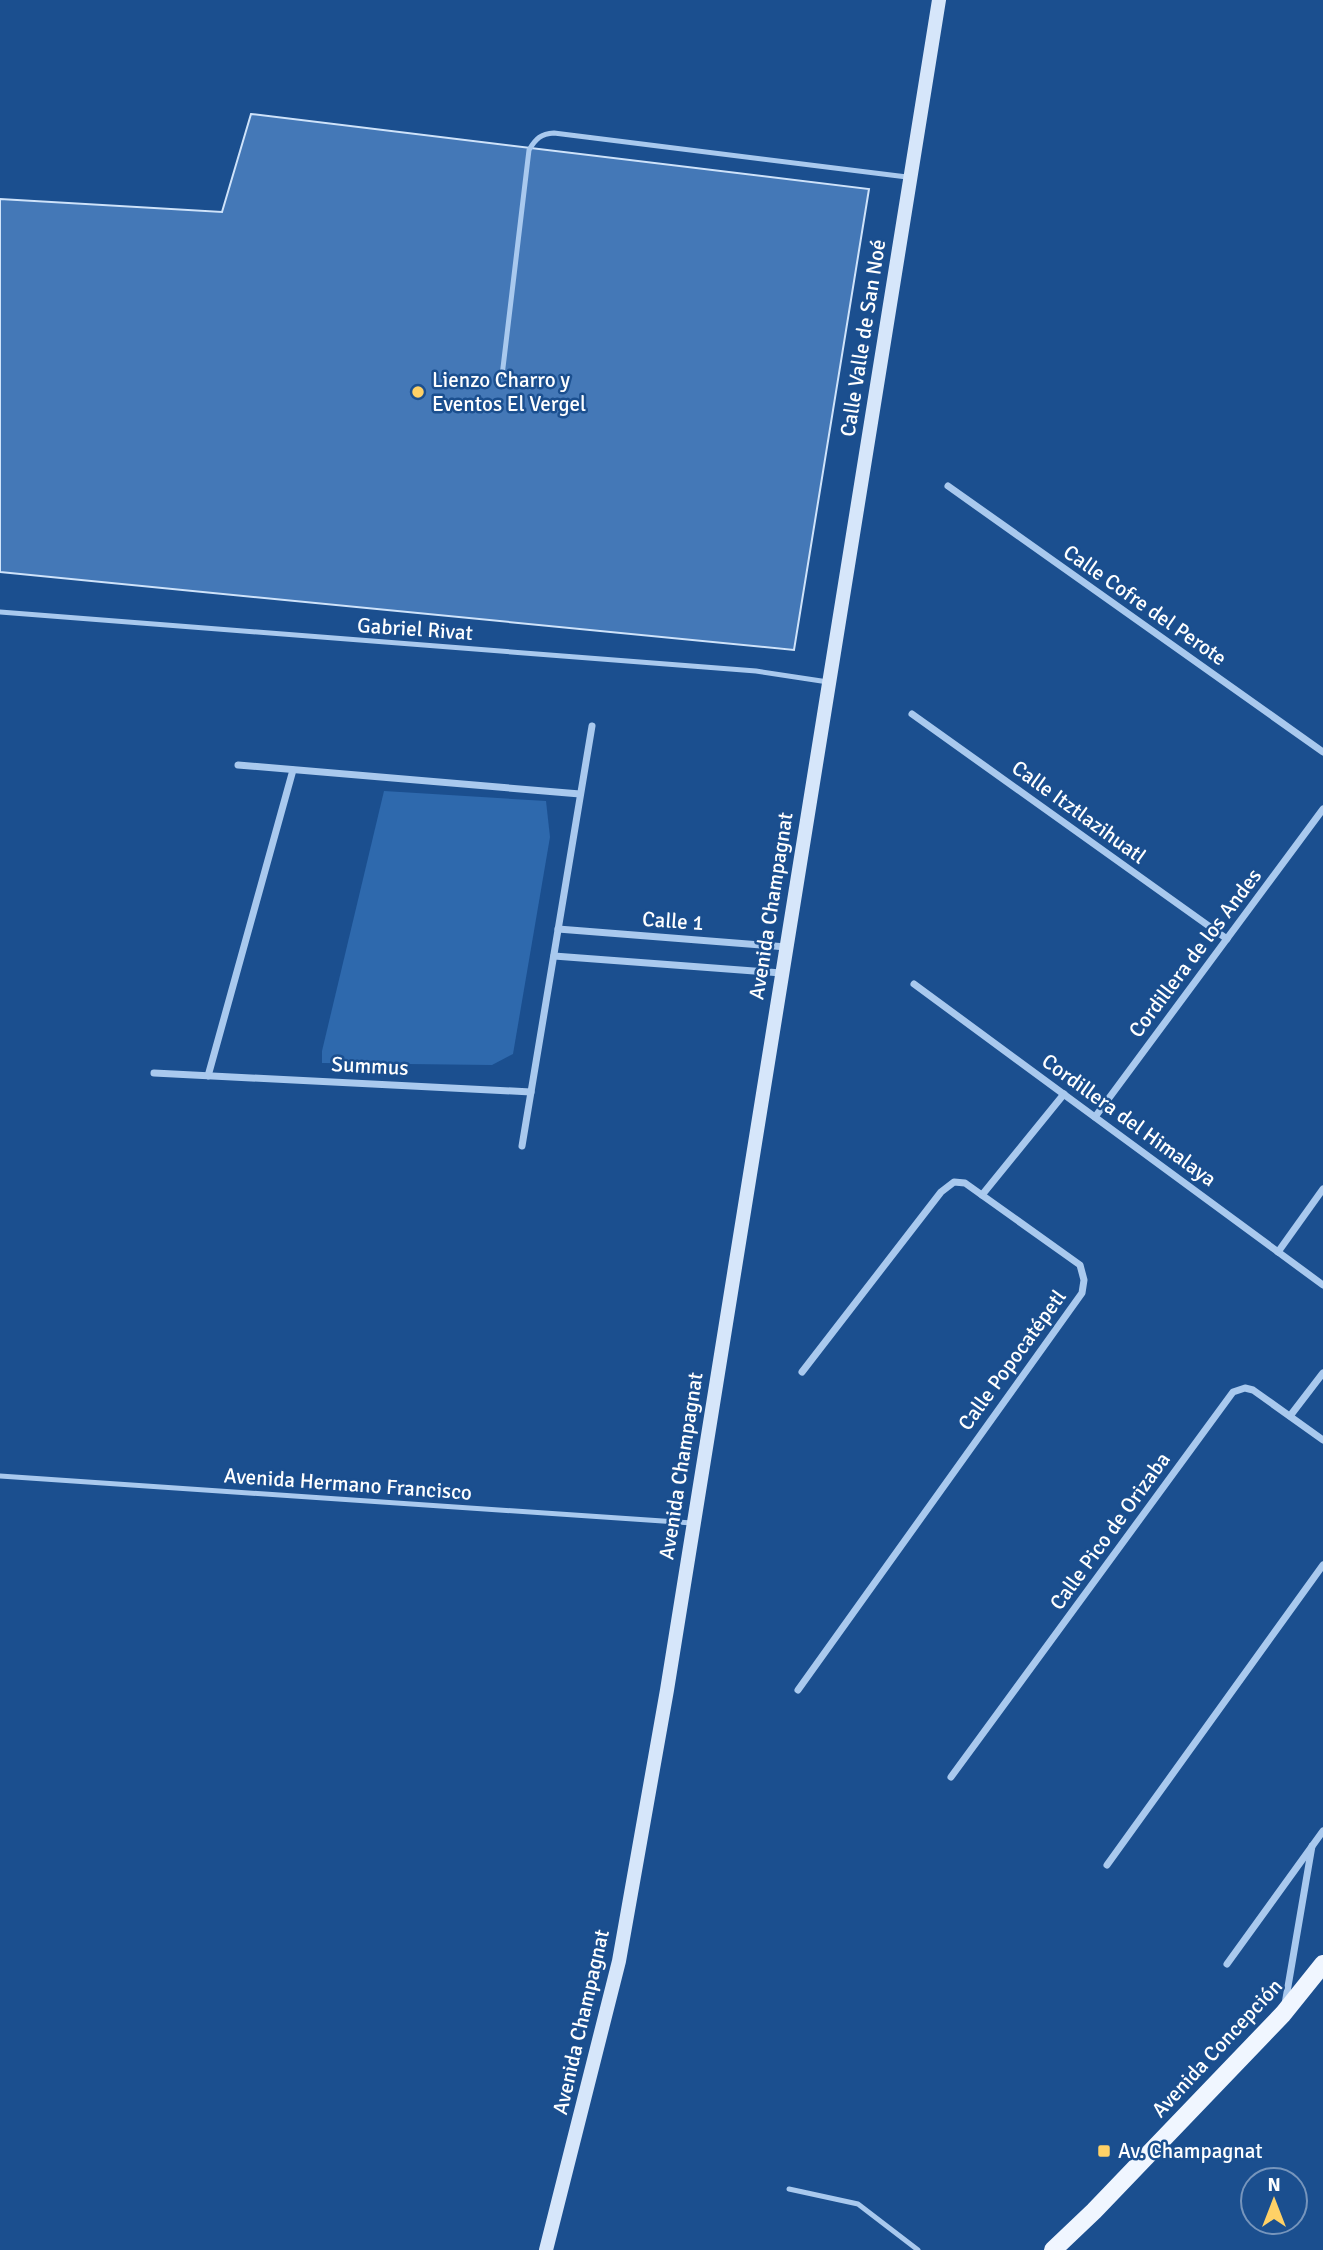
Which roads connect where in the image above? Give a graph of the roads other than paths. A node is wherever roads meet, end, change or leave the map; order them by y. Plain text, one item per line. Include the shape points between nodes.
1 (939, 0) edge
2 (911, 177) junction
3 (502, 376) dead end
4 (948, 486) dead end
5 (0, 612) edge
6 (828, 682) junction
7 (912, 714) dead end
8 (592, 726) dead end
9 (1323, 751) edge
10 (238, 765) dead end
11 (293, 769) junction
12 (580, 794) junction
13 (1323, 809) edge
14 (558, 929) junction
15 (1227, 939) junction
16 (786, 947) junction
17 (554, 957) junction
18 (781, 973) junction
19 (914, 984) dead end
20 (154, 1073) dead end
21 (208, 1076) junction
22 (531, 1091) junction
23 (1064, 1094) junction
24 (1095, 1117) junction
25 (522, 1146) dead end
26 (1323, 1189) edge
27 (982, 1195) junction
28 (1278, 1252) junction
29 (1323, 1285) edge
30 (802, 1372) dead end
31 (1323, 1373) edge
32 (1290, 1416) junction
33 (1323, 1440) edge
34 (0, 1476) edge
35 (693, 1523) junction
36 (1323, 1565) edge
37 (798, 1689) dead end
38 (951, 1777) dead end
39 (1323, 1830) edge
40 (1312, 1846) junction
41 (1107, 1865) dead end
42 (1227, 1964) dead end
43 (1323, 1964) edge
44 (1283, 2014) junction
45 (789, 2189) dead end
46 (546, 2250) edge
47 (918, 2250) edge
48 (1053, 2250) edge

1 - 2 street, Calle Valle de San Noé
2 - 3 lane via 543,134 529,150
2 - 6 street, Calle Valle de San Noé
4 - 9 street, Calle Cofre del Perote
5 - 6 lane, Gabriel Rivat via 742,670
6 - 16 street, Avenida Champagnat
7 - 15 street, Calle Itztlazihuatl
8 - 12 street
10 - 11 street
11 - 12 street
11 - 21 street
12 - 14 street
13 - 15 street, Cordillera de los Andes
14 - 16 street, Calle 1
14 - 17 street
15 - 24 street, Cordillera de los Andes
16 - 18 street, Avenida Champagnat
17 - 18 street, Calle 1
17 - 22 street
18 - 35 street, Avenida Champagnat
19 - 23 street, Cordillera del Himalaya
20 - 21 street, Summus
21 - 22 street, Summus
22 - 25 street
23 - 24 street, Cordillera del Himalaya
23 - 27 street
24 - 28 street, Cordillera del Himalaya
26 - 28 street
27 - 30 street, Calle Popocatépetl via 965,1183 954,1182 941,1192
27 - 37 street, Calle Popocatépetl via 1080,1265 1082,1293
28 - 29 street, Cordillera del Himalaya
31 - 32 street
32 - 33 street, Calle Pico de Orizaba
32 - 38 street, Calle Pico de Orizaba via 1253,1390 1233,1392
34 - 35 lane, Avenida Hermano Francisco
35 - 46 street, Avenida Champagnat via 619,1961
36 - 41 street
39 - 40 street
40 - 42 street
40 - 44 street
43 - 44 main road, Avenida Concepción
44 - 48 main road, Avenida Concepción
45 - 47 lane via 858,2204

